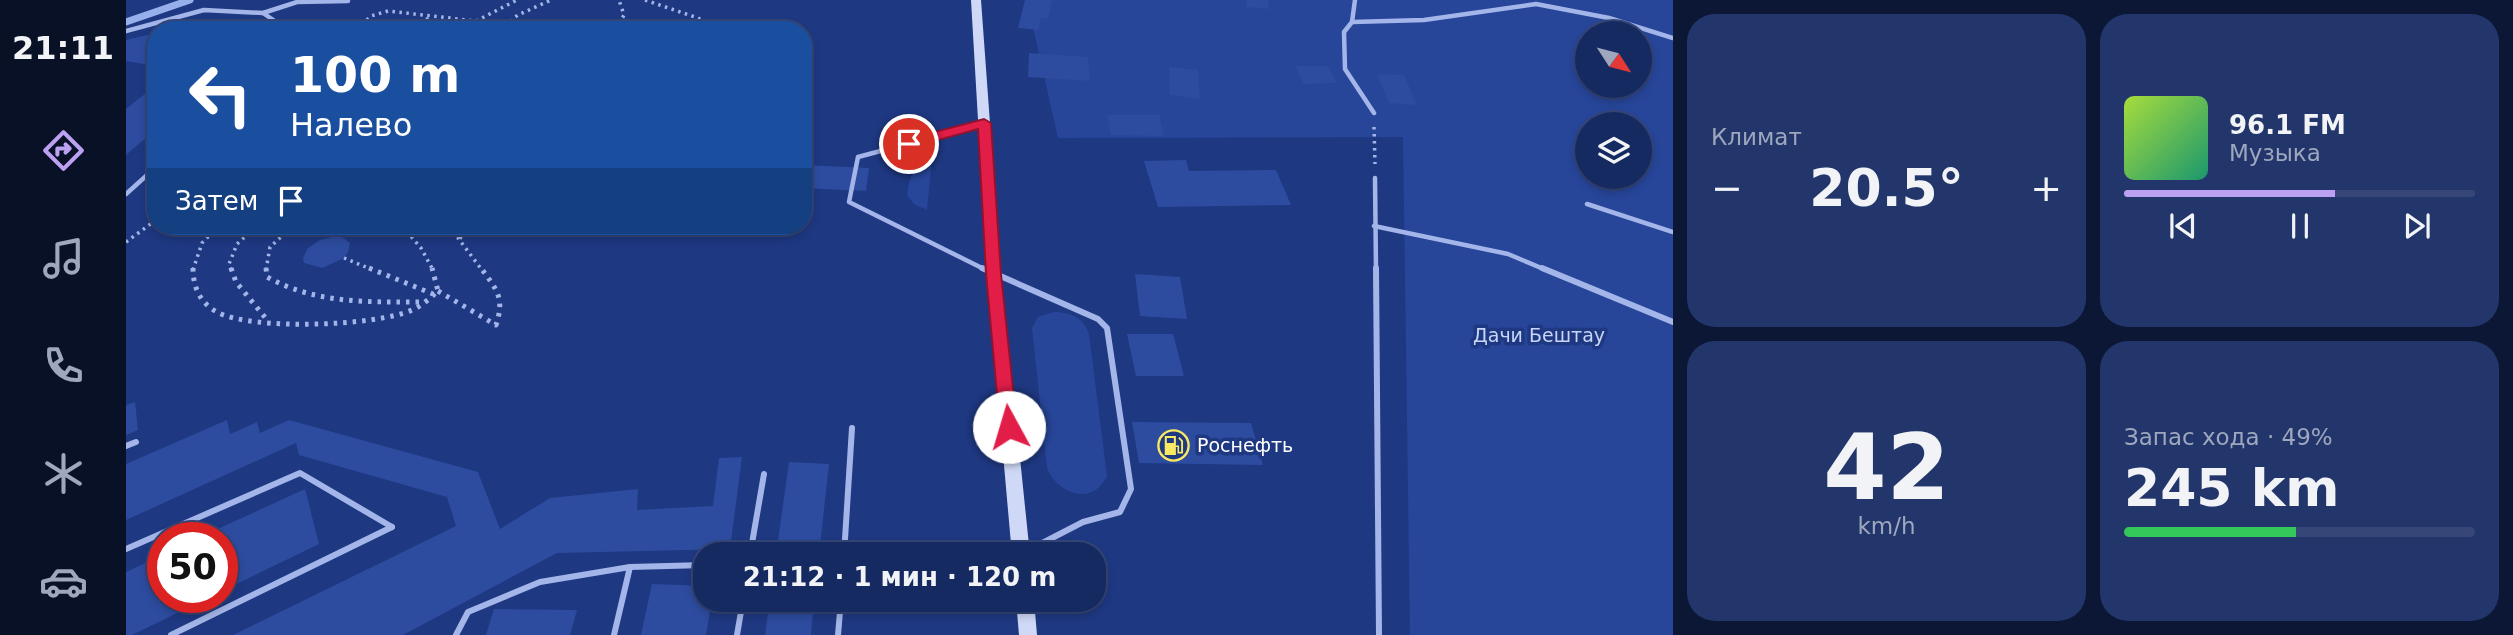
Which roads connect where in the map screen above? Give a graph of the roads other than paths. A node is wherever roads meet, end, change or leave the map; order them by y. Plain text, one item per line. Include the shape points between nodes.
1 (976, 0) edge
2 (1355, 0) edge
3 (348, 1) edge
4 (1537, 2) edge
5 (263, 13) junction
6 (163, 21) edge
7 (275, 21) edge
8 (1352, 22) junction
9 (147, 25) edge
10 (126, 31) edge
11 (1673, 37) edge
12 (1374, 113) road end
13 (984, 123) junction
14 (147, 175) edge
15 (1375, 178) road end
16 (126, 194) edge
17 (1587, 204) dead end
18 (1374, 226) junction
19 (1673, 232) edge
20 (994, 274) junction
21 (1673, 322) edge
22 (852, 428) dead end
23 (136, 442) dead end
24 (126, 446) edge
25 (764, 474) dead end
26 (752, 542) edge
27 (845, 542) edge
28 (1020, 542) edge
29 (1045, 542) edge
30 (126, 549) edge
31 (693, 565) edge
32 (630, 567) junction
33 (741, 612) edge
34 (840, 612) edge
35 (1026, 612) edge
36 (171, 635) edge
37 (456, 635) edge
38 (614, 635) edge
39 (737, 635) edge
40 (838, 635) edge
41 (1028, 635) edge
42 (1380, 635) edge

1 - 13 main road
2 - 8 lane
3 - 5 lane via 297,2
4 - 8 lane via 1424,20
4 - 11 lane
5 - 6 lane via 204,10
5 - 7 lane
8 - 12 lane via 1344,32 1345,69
9 - 10 lane
13 - 20 main road
13 - 20 lane via 858,157 849,202
14 - 16 lane
15 - 18 lane
17 - 19 lane
18 - 21 lane via 1508,254
18 - 42 lane
20 - 28 main road
20 - 29 lane via 1098,319 1107,328 1132,489 1120,512 1083,522
22 - 27 lane
23 - 24 lane
25 - 26 lane
30 - 36 lane via 299,473 392,527
31 - 32 lane
32 - 37 lane via 540,582 468,612
32 - 38 lane
33 - 39 lane
34 - 40 lane
35 - 41 main road

